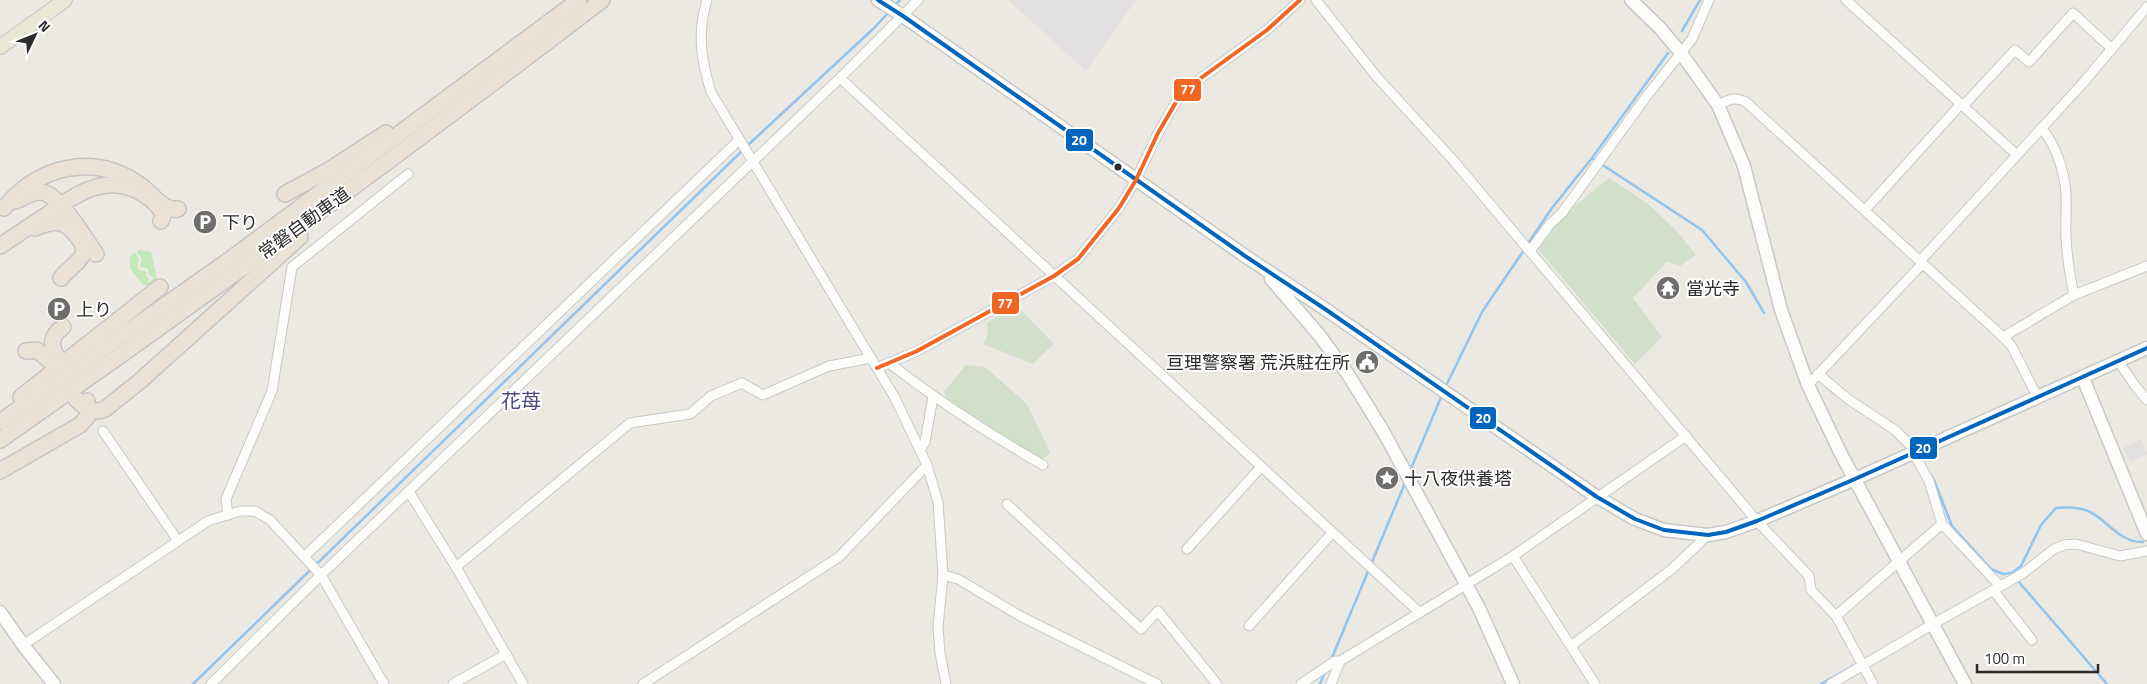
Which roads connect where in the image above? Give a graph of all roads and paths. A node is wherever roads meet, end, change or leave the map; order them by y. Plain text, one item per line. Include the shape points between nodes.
1 (65, 0) edge
2 (579, 0) edge
3 (602, 0) edge
4 (707, 0) edge
5 (918, 0) edge
6 (1300, 0) edge
7 (1316, 0) edge
8 (1631, 0) edge
9 (1709, 0) edge
10 (1846, 0) edge
11 (880, 2) edge
12 (2147, 7) edge
13 (900, 15) junction
14 (543, 27) junction
15 (0, 47) edge
16 (2112, 49) junction
17 (1682, 53) junction
18 (840, 78) junction
19 (1962, 105) junction
20 (1718, 106) junction
21 (2041, 128) junction
22 (418, 139) junction
23 (739, 140) junction
24 (2016, 154) junction
25 (752, 160) junction
26 (408, 174) dead end
27 (1136, 180) junction
28 (285, 194) dead end
29 (60, 205) junction
30 (2, 209) edge
31 (178, 209) dead end
32 (1865, 210) junction
33 (161, 220) dead end
34 (18, 234) junction
35 (0, 246) edge
36 (1527, 248) junction
37 (96, 254) dead end
38 (1922, 262) junction
39 (2147, 266) edge
40 (1261, 267) junction
41 (1054, 276) junction
42 (61, 278) dead end
43 (160, 286) dead end
44 (2074, 295) junction
45 (62, 327) dead end
46 (2003, 337) junction
47 (2147, 348) edge
48 (26, 351) dead end
49 (871, 358) junction
50 (2118, 361) junction
51 (889, 363) junction
52 (877, 368) junction
53 (1821, 377) junction
54 (2083, 378) junction
55 (1808, 385) junction
56 (80, 396) dead end
57 (2037, 396) junction
58 (933, 398) junction
59 (2147, 400) edge
60 (89, 410) junction
61 (0, 414) edge
62 (0, 422) edge
63 (103, 432) dead end
64 (1686, 436) junction
65 (0, 440) edge
66 (920, 450) junction
67 (1914, 451) junction
68 (927, 465) junction
69 (1043, 465) dead end
70 (1261, 467) junction
71 (0, 471) edge
72 (1856, 479) junction
73 (409, 492) junction
74 (1597, 497) junction
75 (1007, 504) dead end
76 (228, 515) junction
77 (1757, 521) junction
78 (1942, 524) junction
79 (1332, 533) junction
80 (2147, 534) edge
81 (1708, 535) junction
82 (178, 541) junction
83 (1187, 549) dead end
84 (2147, 551) edge
85 (1513, 556) junction
86 (304, 557) junction
87 (1899, 561) junction
88 (456, 567) junction
89 (942, 574) junction
90 (321, 575) junction
91 (1466, 585) junction
92 (1996, 588) junction
93 (0, 612) edge
94 (1419, 612) junction
95 (1836, 616) junction
96 (1932, 624) junction
97 (1249, 626) dead end
98 (2032, 640) dead end
99 (22, 645) junction
100 (1571, 646) junction
101 (506, 654) junction
102 (1338, 661) junction
103 (1864, 665) junction
104 (648, 683) edge
105 (54, 684) edge
106 (212, 684) edge
107 (384, 684) edge
108 (453, 684) edge
109 (522, 684) edge
110 (946, 684) edge
111 (1157, 684) edge
112 (1218, 684) edge
113 (1301, 684) edge
114 (1331, 684) edge
115 (1514, 684) edge
116 (1595, 684) edge
117 (1831, 684) edge
118 (1873, 684) edge
119 (1964, 684) edge

1 - 15 main road
2 - 14 highway, 常磐自動車道
3 - 22 highway, 常磐自動車道
4 - 23 street via 700,27 704,69 711,92
5 - 13 street
6 - 27 street via 1267,30 1179,97
7 - 36 street via 1376,76
8 - 17 street
9 - 17 street via 1692,39
10 - 19 street
11 - 13 street
12 - 16 street
13 - 18 street
13 - 27 street
14 - 28 highway via 508,47 366,146
14 - 62 highway, 常磐自動車道 via 240,252
16 - 19 street via 2073,14 2029,62 2015,50
16 - 21 street
17 - 20 street
17 - 36 street via 1598,165
18 - 25 street
18 - 41 street
19 - 24 street
19 - 32 street
20 - 32 street via 1732,98 1746,102
20 - 55 street via 1744,166 1779,302
21 - 24 street
21 - 44 street via 2050,137 2066,194 2068,268
22 - 60 highway via 267,266 140,381 105,409
22 - 65 highway, 常磐自動車道
23 - 25 street
23 - 86 street
24 - 38 street
25 - 49 street
25 - 73 street
26 - 76 street via 292,267 272,391 226,499
27 - 40 street
27 - 41 street via 1078,259
29 - 30 highway via 51,195 38,192
29 - 33 highway via 91,187 123,185 150,198 162,212
29 - 34 highway
29 - 37 highway
30 - 31 highway via 39,177 83,167 98,168 128,178 166,207
32 - 38 street
34 - 35 highway
34 - 42 highway via 52,222 70,227 81,242 84,253
36 - 64 street
38 - 46 street
38 - 53 street
39 - 44 street
40 - 74 street
40 - 91 street via 1320,336 1349,376 1383,430
41 - 51 street
41 - 70 street
43 - 61 highway
44 - 46 street
45 - 48 highway via 52,340 55,360 38,350
46 - 57 street via 2011,345
47 - 50 street
49 - 52 street
49 - 88 street via 829,366 763,395 742,383 711,396 690,414 630,423
50 - 54 street
50 - 59 street
51 - 52 street
51 - 58 street
52 - 66 street
53 - 55 street
53 - 67 street via 1896,430
54 - 57 street
54 - 80 street
55 - 72 street via 1840,454
56 - 60 highway
57 - 67 street
58 - 66 street via 925,442
58 - 69 street
60 - 71 highway via 80,425
63 - 82 street
64 - 74 street
64 - 77 street
66 - 68 street
67 - 72 street
67 - 78 street via 1929,481
68 - 89 street via 938,502
68 - 104 street via 839,556
70 - 79 street
70 - 83 street
72 - 77 street
72 - 87 street
73 - 88 street
73 - 90 street
74 - 81 street via 1635,519 1657,527
74 - 85 street
75 - 112 street via 1141,629 1158,611
76 - 82 street via 208,521
76 - 86 street via 255,511 270,520
77 - 81 street
77 - 95 street via 1809,576 1811,590
78 - 87 street
78 - 92 street
79 - 94 street
79 - 97 street
81 - 100 street via 1672,569
82 - 99 street
84 - 92 street via 2120,556 2076,544 2064,544
85 - 91 street
85 - 100 street
86 - 90 street
87 - 95 street
87 - 96 street
88 - 101 street
89 - 110 street via 938,627
89 - 111 street via 958,579 1020,616
90 - 106 street
90 - 107 street
91 - 94 street
91 - 115 street
92 - 96 street
92 - 98 street
93 - 99 street
94 - 102 street
95 - 103 street
96 - 103 street
96 - 119 street
99 - 105 street
100 - 116 street
101 - 108 street
101 - 109 street
102 - 113 street
102 - 114 street
103 - 117 street
103 - 118 street

